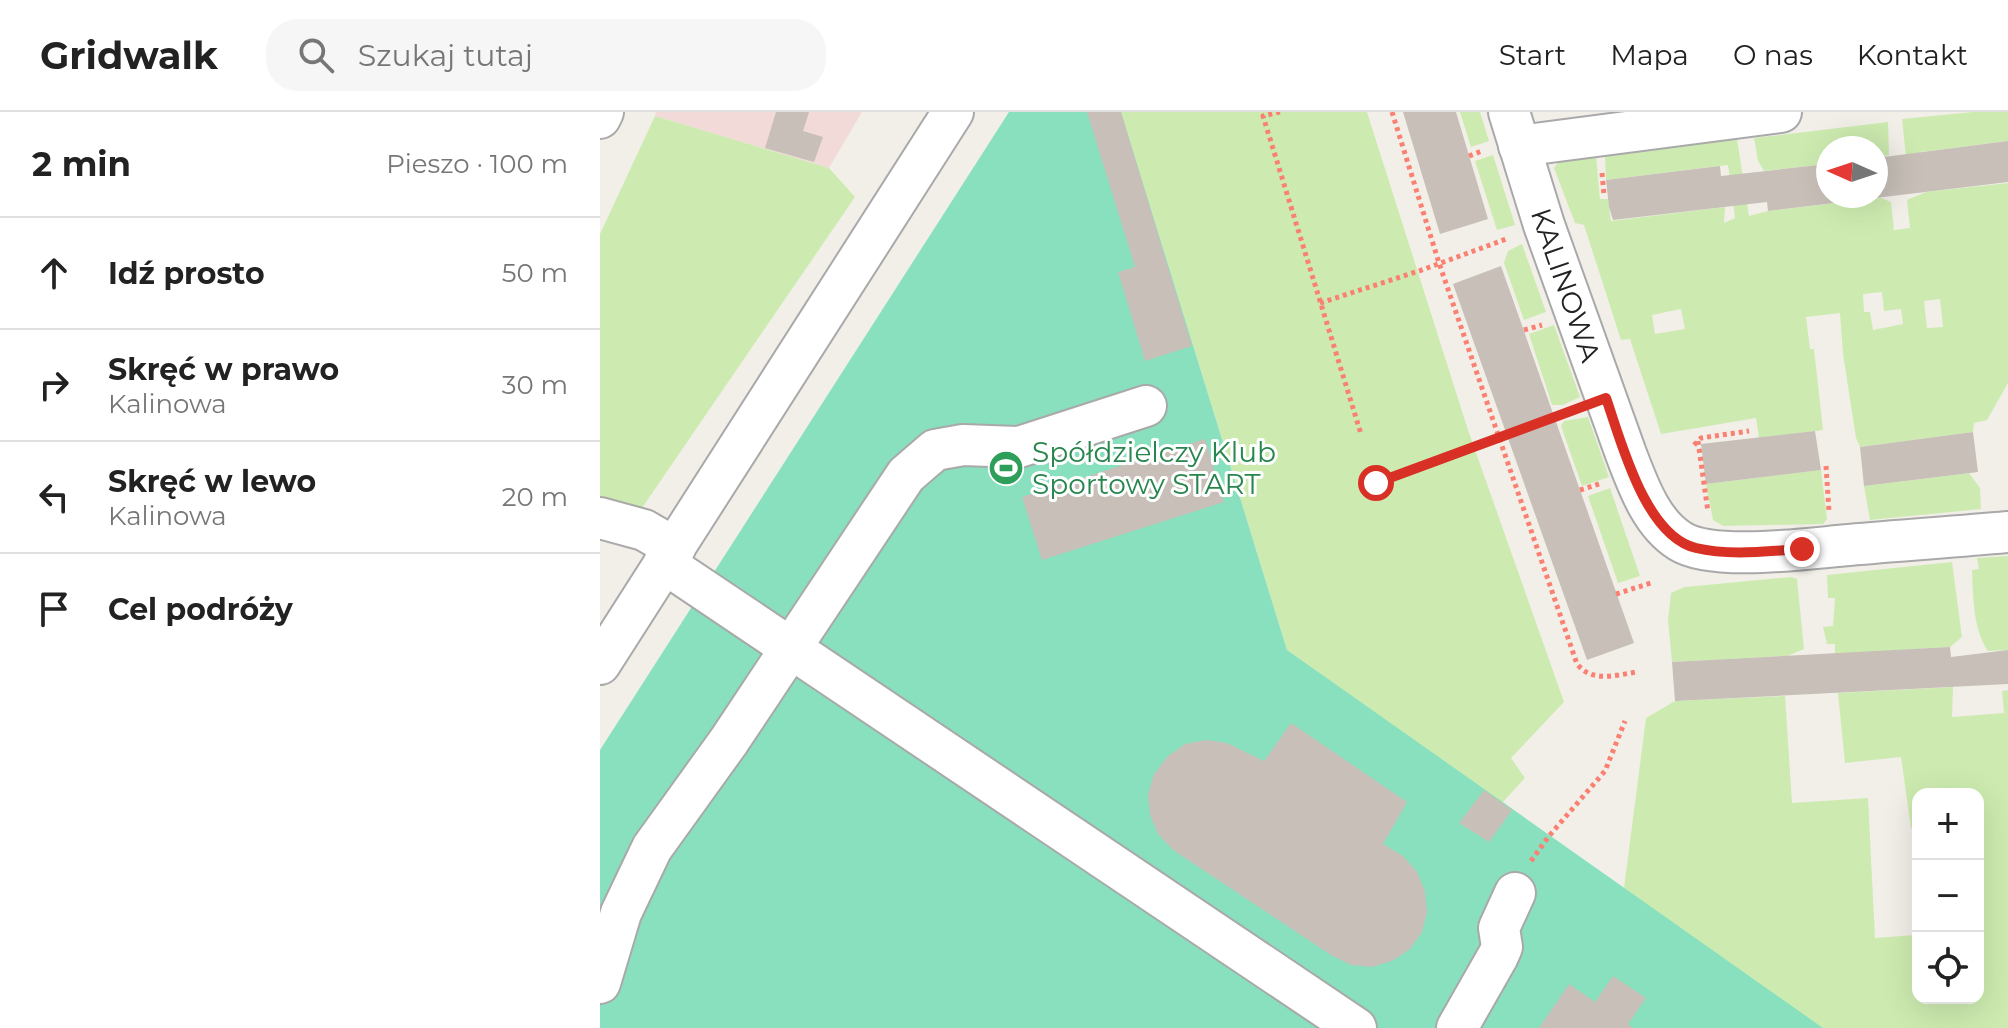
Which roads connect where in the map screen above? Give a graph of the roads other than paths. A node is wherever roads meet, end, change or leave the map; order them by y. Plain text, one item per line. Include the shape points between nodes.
1 (603, 112) edge
2 (953, 112) edge
3 (1781, 112) edge
4 (600, 118) edge
5 (1514, 129) edge
6 (1146, 406) dead end
7 (600, 518) edge
8 (2008, 532) edge
9 (669, 556) junction
10 (791, 648) junction
11 (600, 664) edge
12 (1521, 880) road end
13 (600, 983) edge
14 (1356, 1028) edge
15 (1457, 1028) edge

1 - 4 street
2 - 9 street
3 - 5 street
5 - 8 street, KALINOWA via 1636,478 1655,516 1680,541 1696,548 1742,552
6 - 10 street via 1019,447 935,450 906,475
7 - 9 street via 644,530
9 - 10 street
9 - 11 street
10 - 13 street via 652,848 621,913
10 - 14 street
12 - 15 street via 1499,928 1502,947

